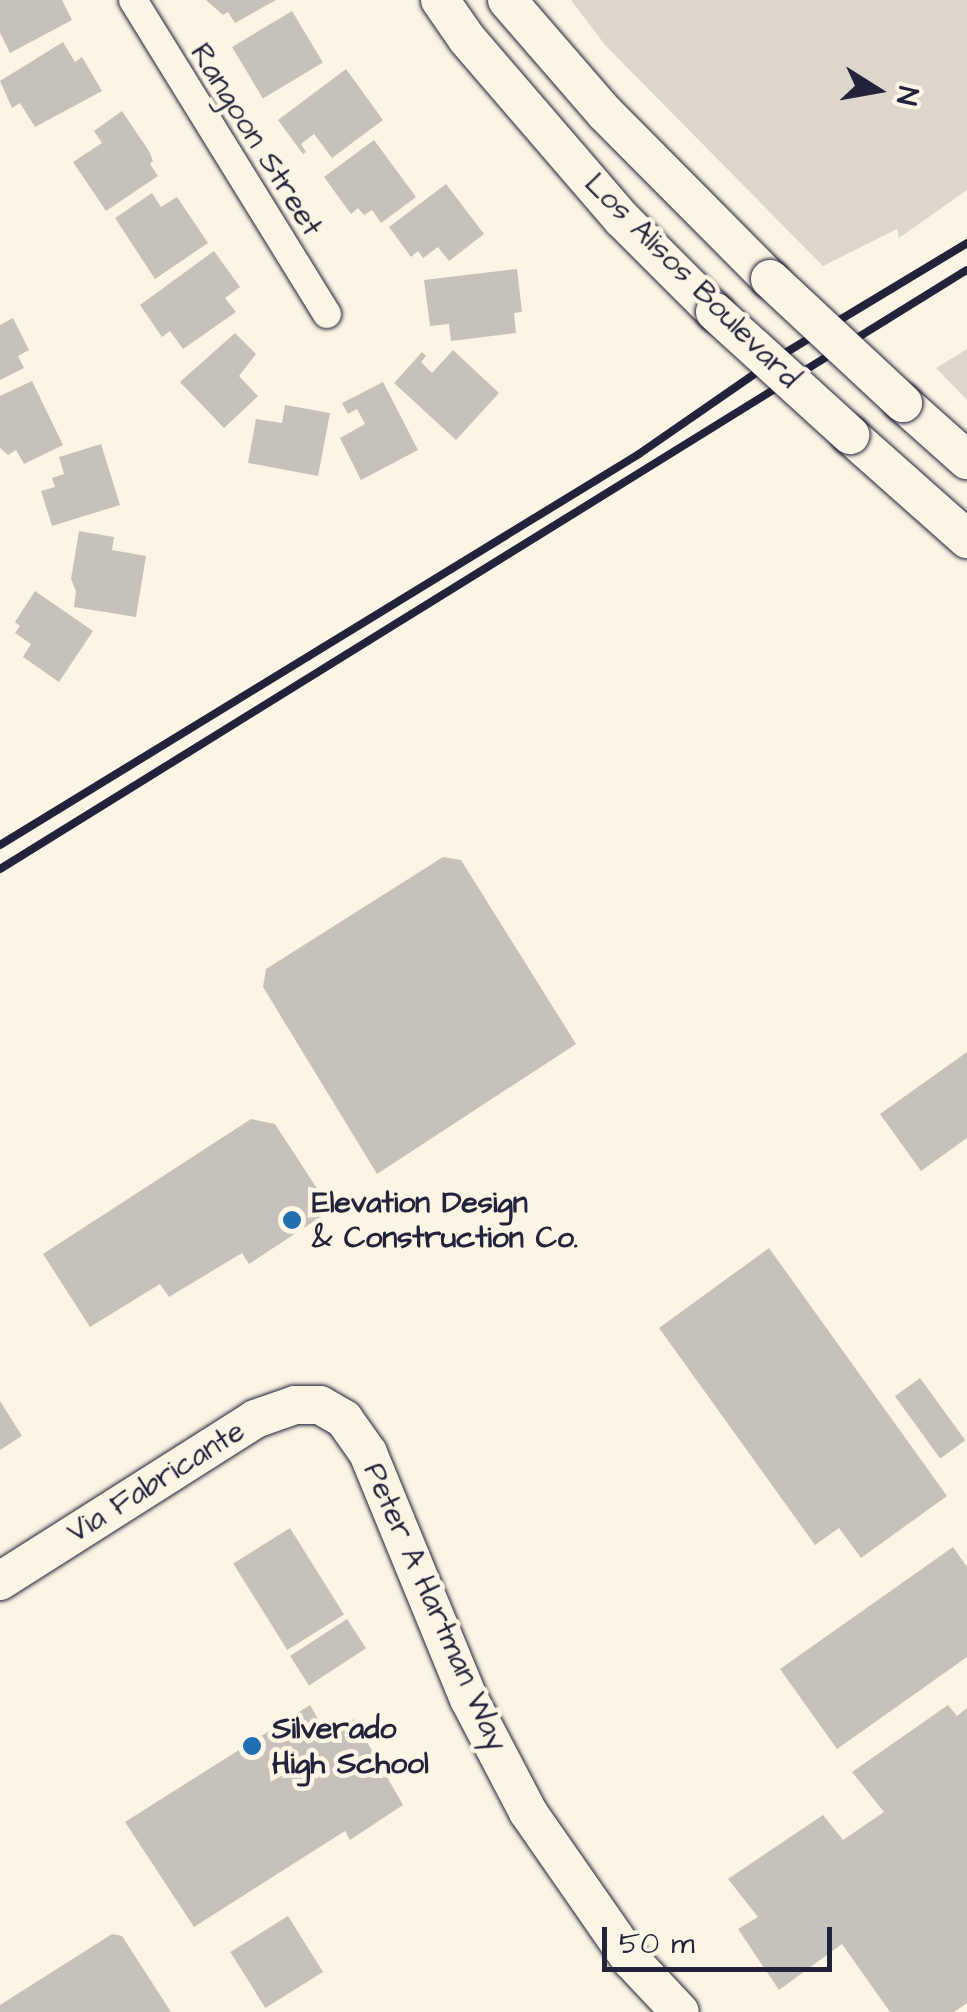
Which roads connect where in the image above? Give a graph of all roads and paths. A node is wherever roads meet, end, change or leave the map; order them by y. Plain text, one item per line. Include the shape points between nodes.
1 (133, 0) edge
2 (440, 0) edge
3 (506, 0) edge
4 (327, 314) dead end
5 (967, 460) edge
6 (967, 539) edge
7 (320, 1406) joint
8 (0, 1582) edge
9 (680, 2012) edge

1 - 4 street, Rangoon Street
2 - 6 main road, Los Alisos Boulevard, bridge via 622,219
3 - 5 main road, Los Alisos Boulevard, bridge via 605,113 770,279
7 - 8 main road, Via Fabricante via 255,1419
7 - 9 main road, Peter A Hartman Way via 344,1419 368,1453 469,1699 528,1812 631,1960

